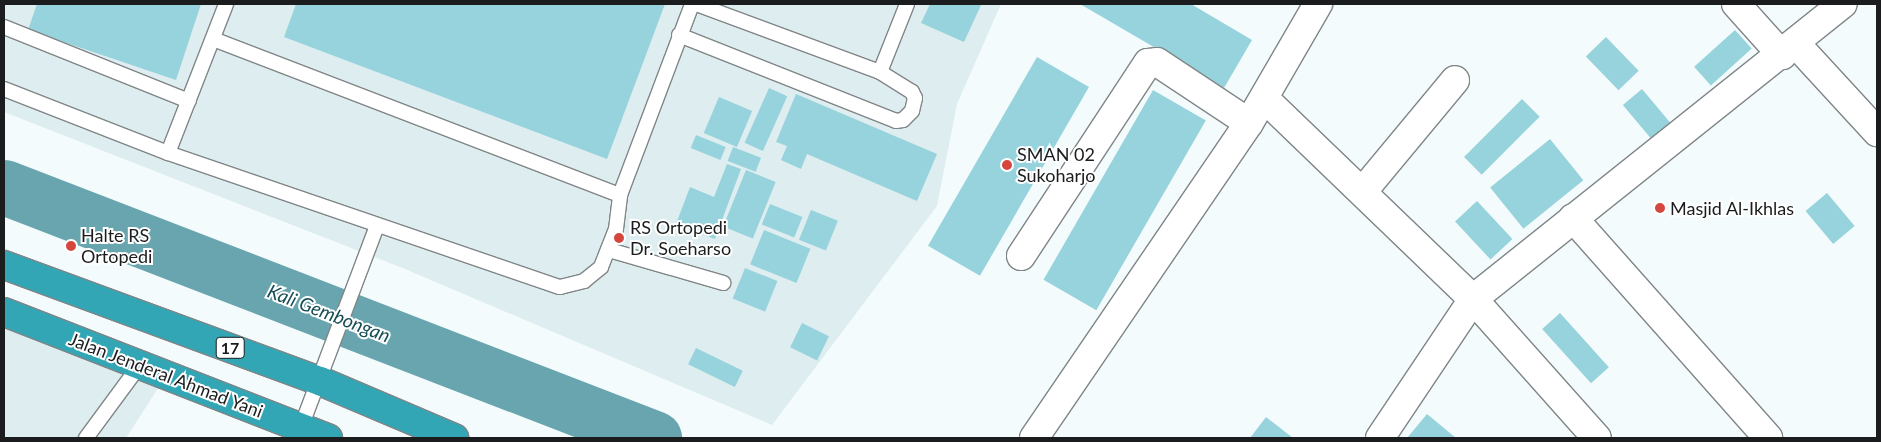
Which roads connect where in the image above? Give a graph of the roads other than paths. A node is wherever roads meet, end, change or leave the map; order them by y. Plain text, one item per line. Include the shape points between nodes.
1 (226, 4) edge
2 (694, 4) edge
3 (907, 4) edge
4 (1318, 4) edge
5 (1736, 4) edge
6 (1844, 4) edge
7 (4, 28) edge
8 (679, 36) junction
9 (213, 39) junction
10 (1789, 50) junction
11 (880, 72) junction
12 (1455, 80) dead end
13 (4, 89) edge
14 (1265, 99) junction
15 (189, 101) junction
16 (1249, 123) junction
17 (1877, 132) edge
18 (168, 153) junction
19 (1363, 191) junction
20 (620, 195) junction
21 (1573, 218) junction
22 (377, 226) junction
23 (609, 250) junction
24 (1021, 256) dead end
25 (4, 265) edge
26 (723, 283) dead end
27 (1473, 300) junction
28 (4, 312) edge
29 (138, 366) junction
30 (320, 381) junction
31 (301, 427) junction
32 (86, 438) edge
33 (328, 438) edge
34 (454, 438) edge
35 (1034, 438) edge
36 (1380, 438) edge
37 (1597, 438) edge
38 (1768, 438) edge

1 - 9 lane
2 - 8 lane
2 - 11 lane
3 - 11 lane
4 - 14 street
5 - 10 street
6 - 10 street
7 - 15 lane
8 - 11 lane via 896,121 902,120 912,111 915,98 906,87
8 - 20 lane
9 - 15 lane
9 - 20 lane
10 - 17 street
10 - 21 street
12 - 19 street
13 - 18 lane
14 - 16 street
14 - 19 street
15 - 18 lane
16 - 24 street via 1157,62 1148,63
16 - 35 street
18 - 22 lane
19 - 27 street
20 - 23 lane via 616,229
21 - 27 street
21 - 38 street
22 - 23 lane via 560,288 584,281 601,267
22 - 30 lane
23 - 26 lane
25 - 30 highway, 17
27 - 36 street
27 - 37 street
28 - 29 highway, Jalan Jenderal Ahmad Yani
29 - 31 highway, Jalan Jenderal Ahmad Yani
29 - 32 lane
30 - 31 lane
30 - 34 highway, 17
31 - 33 highway, Jalan Jenderal Ahmad Yani

